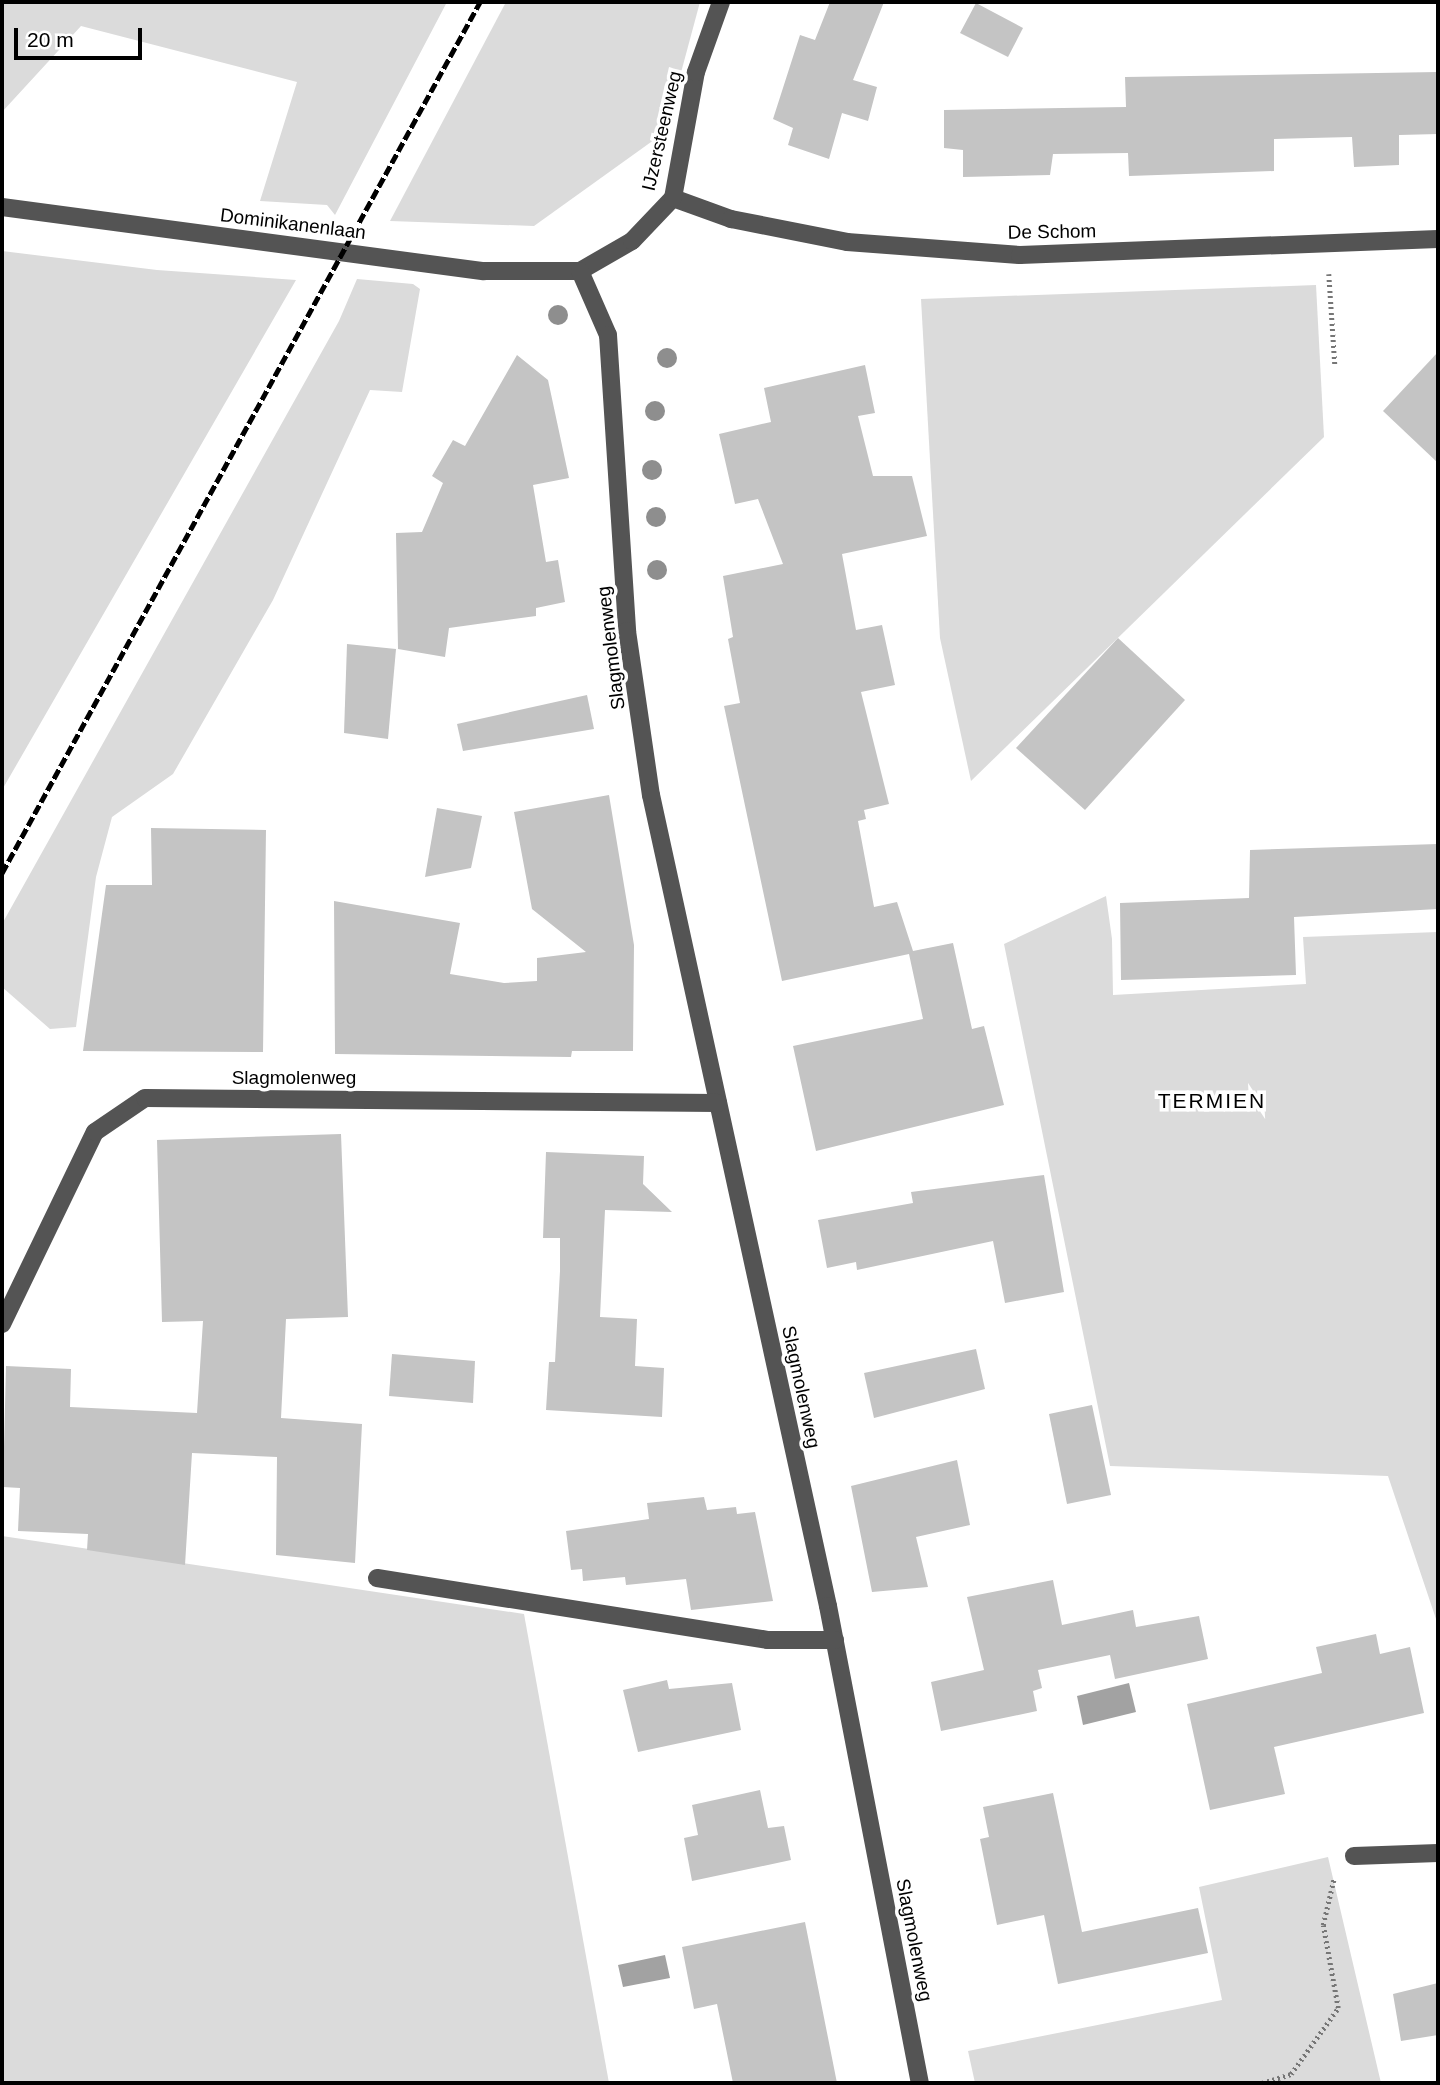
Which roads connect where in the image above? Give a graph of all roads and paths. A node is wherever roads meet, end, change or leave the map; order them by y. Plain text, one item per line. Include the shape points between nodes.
1 (721, 2) edge
2 (673, 198) junction
3 (2, 206) edge
4 (1438, 239) edge
5 (1328, 270) dead end
6 (580, 271) junction
7 (1335, 364) dead end
8 (718, 1103) junction
9 (2, 1324) edge
10 (377, 1578) dead end
11 (835, 1640) junction
12 (1438, 1853) edge
13 (1348, 1863) joint
14 (920, 2083) edge
15 (1262, 2083) edge

1 - 2 street, IJzersteenweg via 696,72
2 - 4 street, De Schom via 731,219 847,242 1020,255
2 - 6 street, IJzersteenweg via 632,241
3 - 6 street, Dominikanenlaan via 484,271
5 - 7 path
6 - 8 street, Slagmolenweg via 608,335 627,631 652,795
8 - 9 street, Slagmolenweg via 145,1098 95,1132
8 - 11 street, Slagmolenweg
10 - 11 street via 767,1640
11 - 14 street, Slagmolenweg
12 - 13 street
13 - 15 path via 1335,1876 1323,1925 1338,2007 1291,2074

